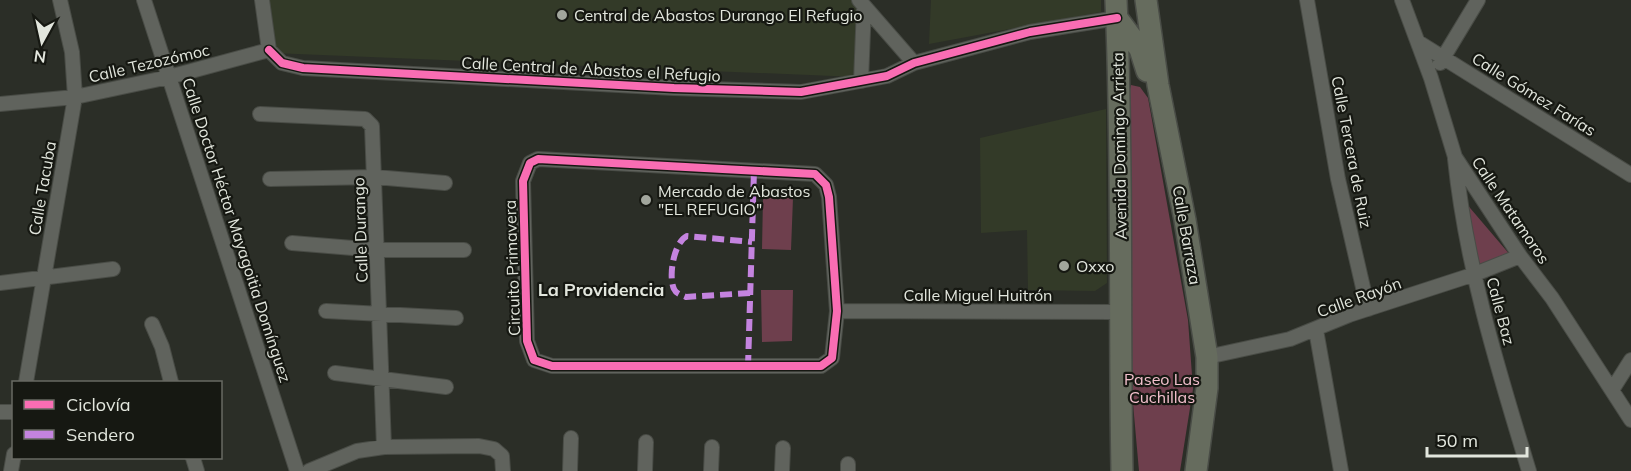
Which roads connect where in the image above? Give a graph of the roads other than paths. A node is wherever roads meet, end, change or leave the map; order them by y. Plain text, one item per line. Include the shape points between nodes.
1 (60, 0) edge
2 (144, 0) edge
3 (262, 0) edge
4 (1146, 0) edge
5 (1307, 0) edge
6 (1402, 0) edge
7 (1478, 0) edge
8 (861, 3) edge
9 (1116, 9) edge
10 (1418, 42) junction
11 (269, 50) junction
12 (1444, 57) junction
13 (914, 63) junction
14 (169, 77) junction
15 (1431, 78) junction
16 (861, 81) junction
17 (1153, 81) junction
18 (1120, 87) junction
19 (75, 97) junction
20 (0, 104) edge
21 (260, 114) dead end
22 (1455, 157) junction
23 (1631, 175) edge
24 (375, 177) junction
25 (270, 179) dead end
26 (445, 183) dead end
27 (292, 243) dead end
28 (377, 250) junction
29 (464, 250) dead end
30 (1520, 256) junction
31 (113, 268) dead end
32 (1474, 274) junction
33 (44, 278) junction
34 (0, 283) edge
35 (1368, 309) junction
36 (837, 310) junction
37 (326, 311) dead end
38 (1119, 312) junction
39 (380, 314) junction
40 (456, 318) dead end
41 (152, 324) dead end
42 (1316, 330) junction
43 (1207, 357) junction
44 (1631, 360) edge
45 (335, 373) dead end
46 (382, 377) junction
47 (26, 381) edge
48 (171, 381) edge
49 (446, 387) dead end
50 (1612, 390) junction
51 (1631, 420) edge
52 (571, 438) dead end
53 (646, 442) dead end
54 (384, 447) junction
55 (712, 447) dead end
56 (783, 448) dead end
57 (297, 471) edge
58 (309, 471) edge
59 (503, 471) edge
60 (570, 471) edge
61 (645, 471) edge
62 (711, 471) edge
63 (782, 471) edge
64 (1122, 471) edge
65 (1196, 471) edge
66 (1341, 471) edge
67 (1529, 471) edge

1 - 19 street, Calle Tacuba via 72,52
2 - 14 street, Calle Doctor Héctor Mayagoitia Domínguez
3 - 11 street
4 - 17 main road, Calle Barraza
5 - 35 street, Calle Tercera de Ruiz via 1338,179
6 - 10 street, Calle Matamoros
7 - 12 street
8 - 13 street
8 - 16 street
9 - 13 street, Calle Central de Abastos el Refugio
9 - 17 main road
9 - 18 main road, Avenida Domingo Arrieta
10 - 12 street, Calle Gómez Farías
10 - 15 street, Calle Matamoros
11 - 14 street, Calle Tezozómoc
11 - 16 street, Calle Central de Abastos el Refugio via 282,63 303,68 674,88 801,92
12 - 15 street
12 - 23 street, Calle Gómez Farías
13 - 16 street, Calle Central de Abastos el Refugio via 887,76
14 - 19 street, Calle Tezozómoc
14 - 57 street, Calle Doctor Héctor Mayagoitia Domínguez
15 - 22 street, Calle Matamoros
17 - 18 main road via 1133,76
17 - 43 main road, Calle Barraza via 1185,220
18 - 38 main road, Avenida Domingo Arrieta
19 - 20 street, Calle Tezozómoc
19 - 33 street, Calle Tacuba
21 - 24 street, Calle Durango via 370,122
22 - 30 street, Calle Matamoros
22 - 32 street, Calle Baz via 1461,214
24 - 25 street
24 - 26 street
24 - 28 street, Calle Durango
27 - 28 street
28 - 29 street
28 - 39 street, Calle Durango
30 - 32 street, Calle Rayón
30 - 50 street, Calle Matamoros
31 - 33 street
32 - 35 street, Calle Rayón
32 - 67 street, Calle Baz
33 - 34 street
33 - 47 street, Calle Tacuba
35 - 42 street, Calle Rayón
36 - 36 street, Circuito Primavera via 834,351 828,363 821,366 552,366 534,360 528,341 523,181 530,163 551,159 816,174 826,185 829,197
36 - 38 street, Calle Miguel Huitrón
37 - 39 street
38 - 64 main road, Avenida Domingo Arrieta
39 - 40 street
39 - 46 street, Calle Durango
41 - 48 street
42 - 43 street, Calle Rayón
42 - 66 street
43 - 65 main road, Calle Barraza
44 - 50 street
45 - 46 street
46 - 49 street
46 - 54 street, Calle Durango
50 - 51 street, Calle Matamoros
52 - 60 street
53 - 61 street
54 - 58 street via 357,451
54 - 59 street via 489,447 502,456
55 - 62 street
56 - 63 street

